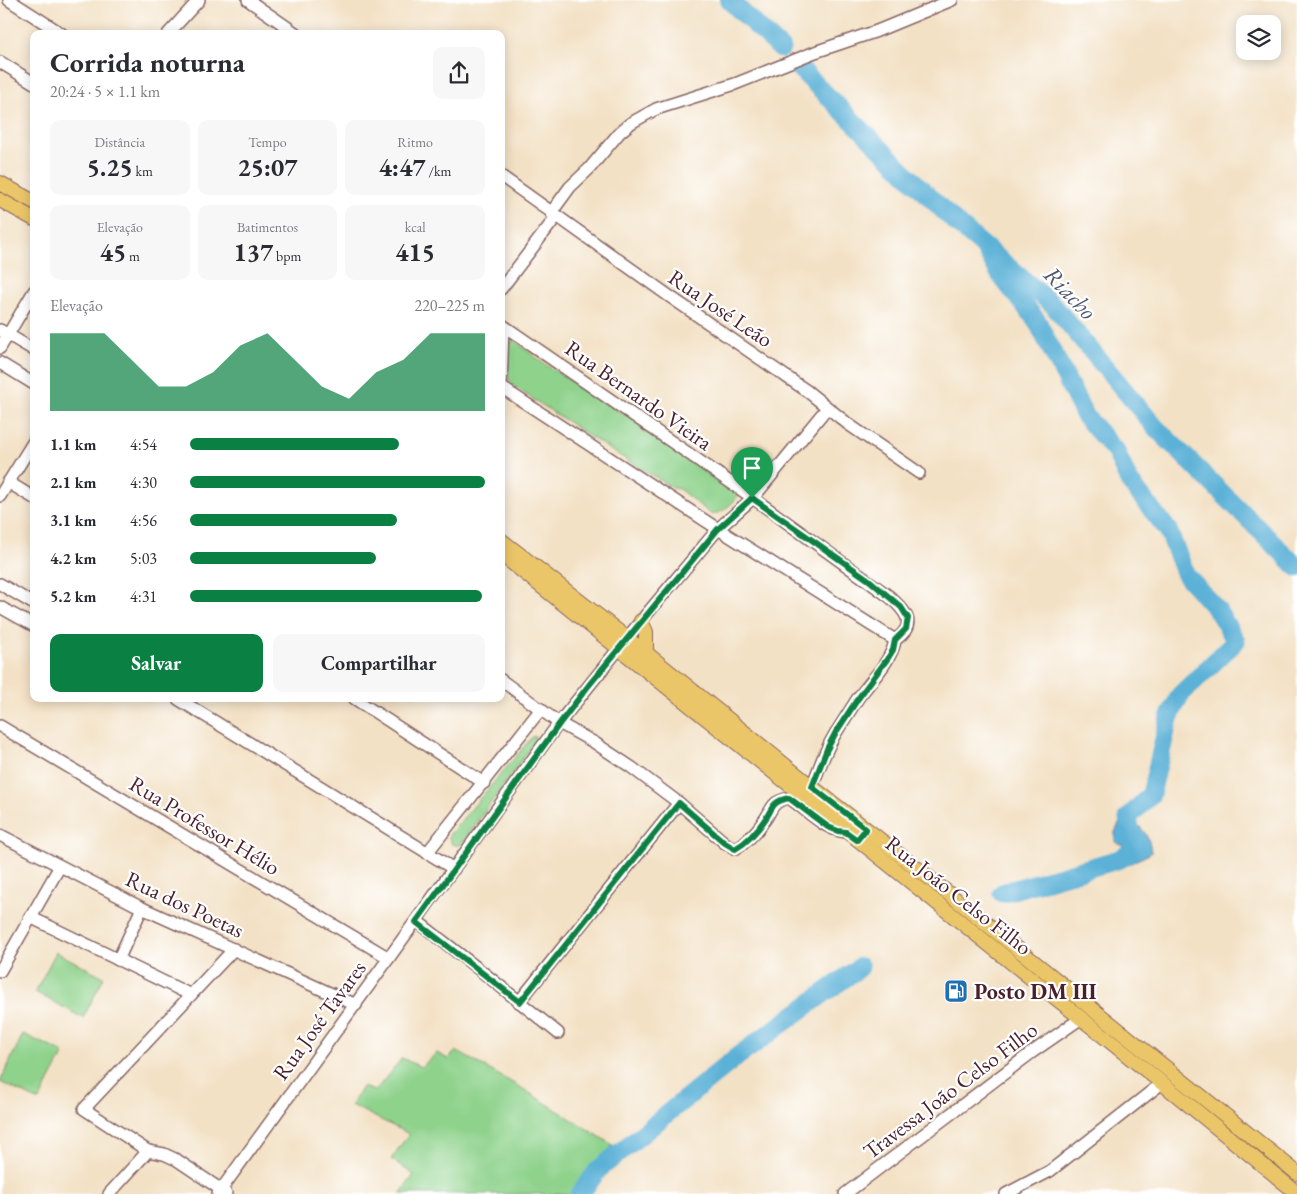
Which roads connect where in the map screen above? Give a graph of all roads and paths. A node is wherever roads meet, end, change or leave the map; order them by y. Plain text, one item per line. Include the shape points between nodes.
1 (9, 0) edge
2 (199, 0) edge
3 (248, 0) edge
4 (952, 0) edge
5 (56, 30) edge
6 (172, 30) edge
7 (290, 30) edge
8 (0, 62) edge
9 (30, 81) edge
10 (505, 179) edge
11 (0, 183) edge
12 (0, 200) edge
13 (30, 200) edge
14 (554, 215) junction
15 (30, 217) edge
16 (505, 283) edge
17 (30, 296) edge
18 (505, 327) edge
19 (4, 332) edge
20 (0, 348) edge
21 (30, 348) edge
22 (0, 363) edge
23 (30, 382) edge
24 (505, 390) edge
25 (828, 408) junction
26 (30, 447) edge
27 (919, 473) dead end
28 (8, 482) junction
29 (0, 496) edge
30 (30, 496) edge
31 (752, 498) junction
32 (718, 529) junction
33 (505, 543) edge
34 (505, 557) edge
35 (0, 584) edge
36 (30, 602) edge
37 (0, 607) edge
38 (641, 621) junction
39 (30, 624) edge
40 (895, 640) junction
41 (623, 643) junction
42 (646, 653) junction
43 (505, 683) edge
44 (183, 702) edge
45 (360, 702) edge
46 (541, 710) junction
47 (560, 723) junction
48 (0, 726) edge
49 (484, 783) junction
50 (812, 787) junction
51 (679, 803) junction
52 (856, 834) junction
53 (0, 836) edge
54 (427, 853) junction
55 (60, 866) junction
56 (454, 869) junction
57 (142, 908) junction
58 (30, 917) junction
59 (416, 922) junction
60 (234, 949) junction
61 (389, 958) junction
62 (118, 960) junction
63 (1, 967) edge
64 (191, 995) junction
65 (520, 1002) junction
66 (356, 1005) junction
67 (1080, 1019) junction
68 (558, 1034) dead end
69 (1162, 1083) junction
70 (148, 1151) junction
71 (1297, 1173) edge
72 (1296, 1191) edge
73 (222, 1192) edge
74 (109, 1194) edge
75 (845, 1194) edge
76 (1006, 1194) edge

1 - 5 street
2 - 6 street
3 - 7 street
4 - 14 street via 735,84 656,108 620,132 570,187
8 - 9 street
10 - 14 street, Rua José Leão
11 - 13 main road
12 - 15 main road
14 - 16 street
14 - 25 street, Rua José Leão
17 - 19 street
18 - 31 street, Rua Bernardo Vieira
19 - 20 street
19 - 21 street
22 - 23 street
24 - 32 street
25 - 27 street, Rua José Leão
25 - 31 street, Rua José Tavares
26 - 28 street
28 - 29 street
28 - 30 street
31 - 32 street, Rua José Tavares
31 - 40 street, Rua Bernardo Vieira via 869,580 901,607 906,612 908,623
32 - 38 street, Rua José Tavares
32 - 40 street
33 - 41 main road, Rua João Celso Filho
34 - 41 main road, Rua João Celso Filho
35 - 36 street
37 - 39 street
38 - 41 street, Rua José Tavares
38 - 42 main road via 646,632
40 - 50 street via 888,658 832,740
41 - 42 main road, Rua João Celso Filho
41 - 47 street, Rua José Tavares
41 - 52 main road, Rua João Celso Filho
42 - 50 main road, Rua João Celso Filho
43 - 46 street
44 - 54 street
45 - 49 street
46 - 47 street
46 - 49 street
47 - 51 street via 602,748
47 - 56 street, Rua José Tavares
48 - 61 street, Rua Professor Hélio
49 - 54 street
50 - 52 main road, Rua João Celso Filho
51 - 52 street via 735,849 752,836 774,805 789,798 828,827
51 - 65 street
52 - 67 main road, Rua João Celso Filho
52 - 71 main road, Rua João Celso Filho via 923,873
53 - 55 street, Rua dos Poetas
54 - 56 street
55 - 57 street, Rua dos Poetas
55 - 58 street
56 - 59 street, Rua José Tavares
57 - 60 street, Rua dos Poetas
57 - 62 street
58 - 62 street
58 - 63 street
59 - 61 street, Rua José Tavares
59 - 65 street
60 - 64 street
60 - 66 street, Rua dos Poetas
61 - 66 street, Rua José Tavares
62 - 64 street
64 - 70 street via 84,1109
65 - 68 street
66 - 73 street, Rua José Tavares
67 - 69 main road, Rua João Celso Filho
67 - 75 street, Travessa João Celso Filho via 1023,1058
69 - 72 main road, Rua João Celso Filho
69 - 76 street via 1050,1171
70 - 73 street via 177,1160
70 - 74 street

